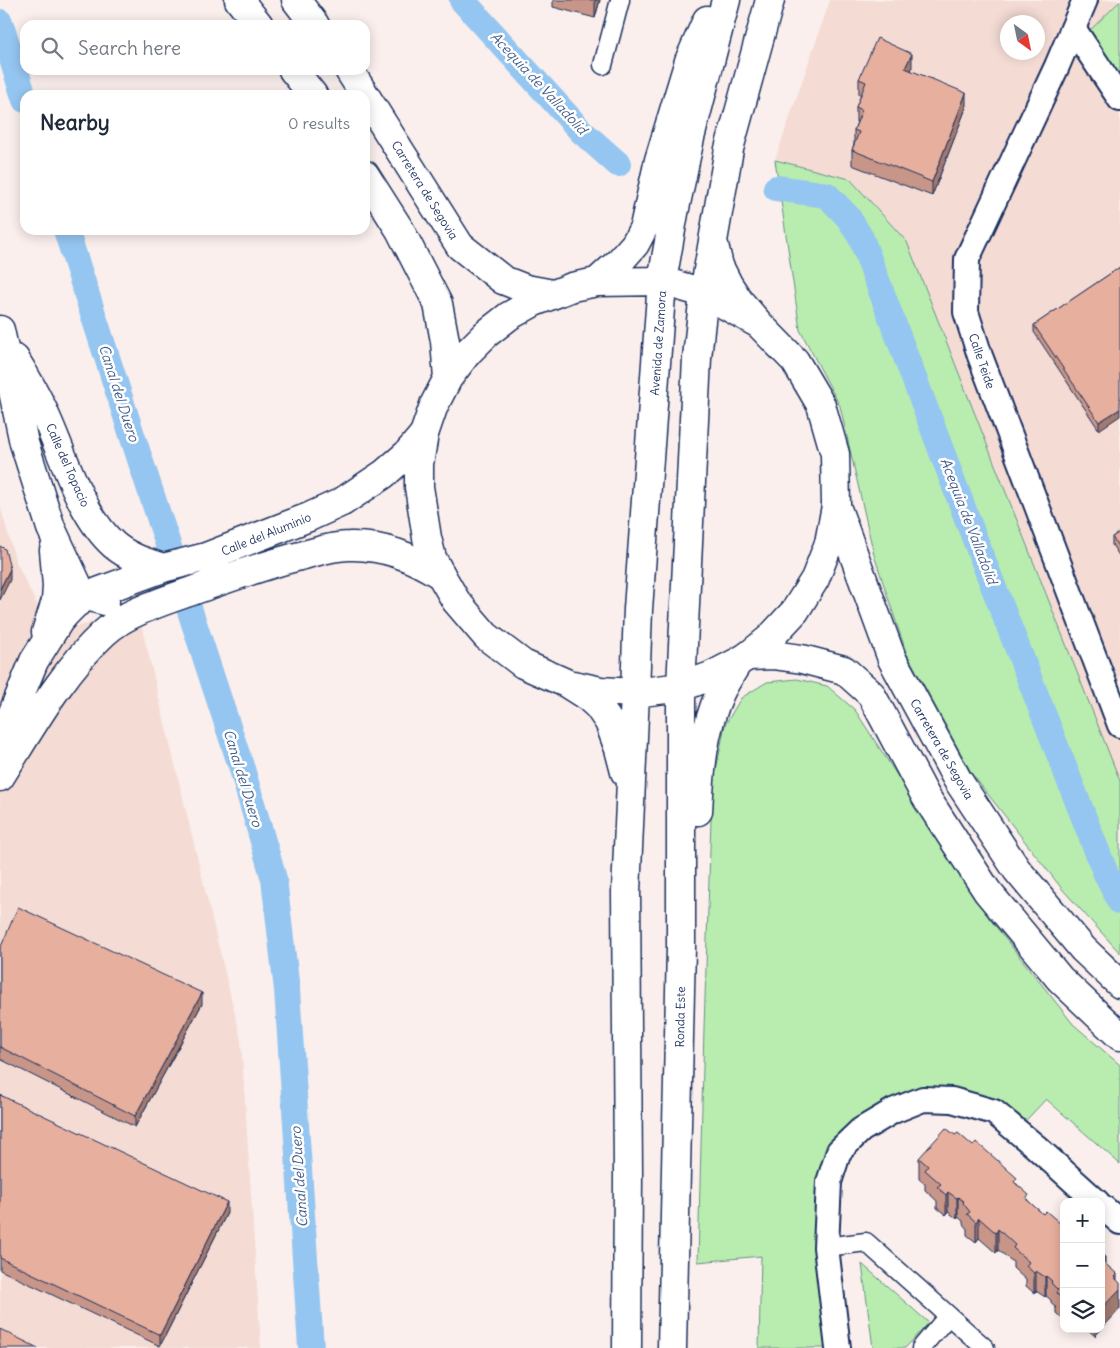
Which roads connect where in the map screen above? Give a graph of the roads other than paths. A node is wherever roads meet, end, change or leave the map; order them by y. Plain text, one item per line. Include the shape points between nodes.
1 (239, 0) edge
2 (296, 0) edge
3 (620, 0) edge
4 (716, 0) edge
5 (726, 0) edge
6 (770, 0) edge
7 (1084, 0) edge
8 (255, 20) edge
9 (311, 20) edge
10 (1073, 28) junction
11 (603, 65) dead end
12 (297, 75) edge
13 (352, 75) edge
14 (308, 90) edge
15 (362, 90) edge
16 (1120, 99) edge
17 (370, 103) edge
18 (370, 183) edge
19 (713, 242) junction
20 (597, 282) junction
21 (662, 282) junction
22 (704, 293) junction
23 (553, 294) junction
24 (759, 324) junction
25 (1, 332) edge
26 (448, 378) junction
27 (424, 434) junction
28 (836, 506) junction
29 (51, 528) junction
30 (163, 568) junction
31 (441, 575) junction
32 (88, 596) junction
33 (138, 611) junction
34 (743, 659) junction
35 (34, 661) junction
36 (566, 683) junction
37 (681, 686) junction
38 (636, 693) junction
39 (1120, 725) edge
40 (0, 744) edge
41 (0, 777) edge
42 (631, 793) junction
43 (681, 947) junction
44 (1120, 984) edge
45 (1120, 1036) edge
46 (1093, 1198) edge
47 (1105, 1209) edge
48 (1120, 1222) edge
49 (826, 1247) junction
50 (948, 1316) junction
51 (626, 1348) edge
52 (672, 1348) edge
53 (838, 1348) edge
54 (921, 1348) edge
55 (985, 1348) edge

1 - 8 main road
2 - 9 main road
3 - 11 street
4 - 20 main road via 689,60 659,160 644,227 635,244
5 - 21 main road, Avenida de Zamora via 690,138
6 - 19 main road via 729,149
7 - 10 street, Calle Teide
10 - 16 street
10 - 39 street, Calle Teide via 967,260 966,312
12 - 14 main road
13 - 15 main road, Carretera de Segovia
17 - 23 main road, Carretera de Segovia via 460,246 503,280
18 - 26 main road via 400,230 438,304
19 - 22 main road
19 - 24 main road via 728,284
20 - 21 main road
20 - 23 main road
21 - 22 main road
21 - 38 main road, Avenida de Zamora via 638,609
22 - 24 main road
22 - 37 main road via 697,358
23 - 26 main road via 509,316 486,334
24 - 28 main road via 795,361 820,405 834,454
25 - 29 main road, Calle del Topacio via 24,443
25 - 30 main road, Calle del Topacio via 45,414 81,501 96,524 126,555
26 - 27 main road
27 - 30 main road, Calle del Aluminio via 384,474 342,502 206,557
27 - 31 main road via 419,487 427,538
28 - 34 main road via 829,543 815,579 795,611 769,639
28 - 44 main road, Carretera de Segovia via 892,659 956,779 1017,870 1083,949
29 - 32 main road, Calle del Topacio via 78,586
29 - 35 main road, Calle del Topacio via 56,601
30 - 32 main road, Calle del Aluminio
31 - 33 main road via 399,553 348,546 287,559
31 - 36 main road via 456,600 486,636 523,664
32 - 33 main road
32 - 35 main road, Calle del Aluminio via 66,612
33 - 41 main road via 104,633 65,676
34 - 37 main road via 711,676
34 - 43 main road via 720,692 710,718 700,776 695,916
34 - 45 main road via 773,655 844,670 871,694 926,797 988,891 1060,979
35 - 40 main road, Calle del Aluminio
36 - 38 main road via 600,691
36 - 42 main road via 598,706 609,722
37 - 38 main road
37 - 43 main road, Ronda Este
38 - 42 main road
42 - 51 main road via 626,892
43 - 52 main road, Ronda Este
46 - 49 street via 994,1112 952,1100 923,1099 893,1111 861,1130 839,1151 829,1182
47 - 48 street
49 - 50 street via 866,1242
49 - 53 street
50 - 54 street
50 - 55 street

